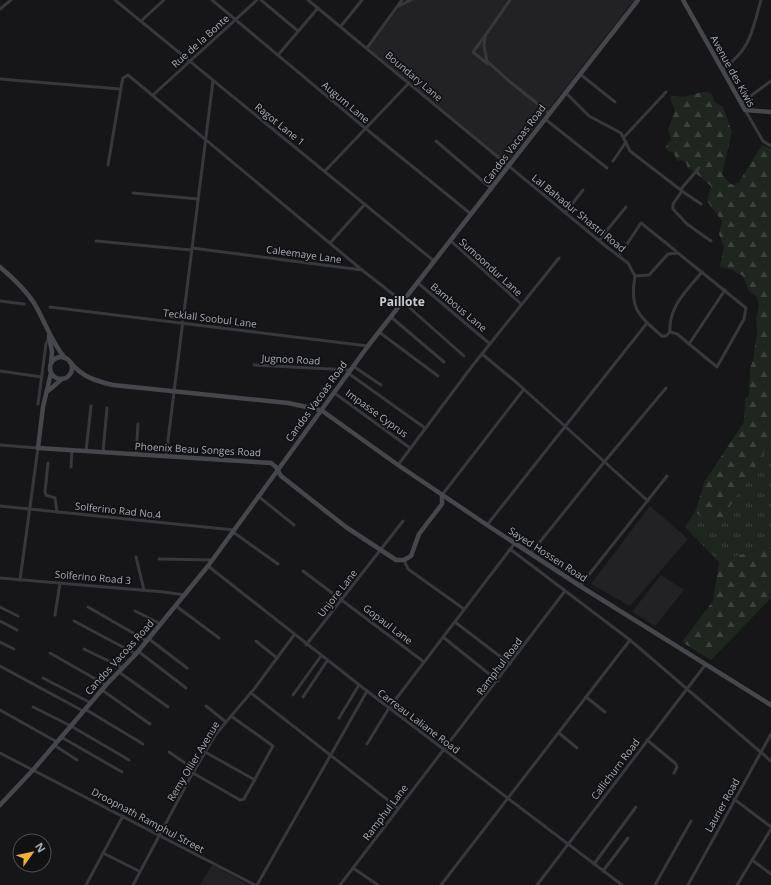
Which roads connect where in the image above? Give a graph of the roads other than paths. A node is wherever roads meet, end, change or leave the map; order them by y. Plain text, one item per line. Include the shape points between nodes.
1 (11, 0) edge
2 (115, 0) edge
3 (164, 0) edge
4 (212, 0) edge
5 (257, 0) edge
6 (261, 0) edge
7 (308, 0) edge
8 (362, 0) edge
9 (402, 0) edge
10 (411, 0) edge
11 (510, 0) edge
12 (638, 0) edge
13 (683, 0) edge
14 (761, 0) edge
15 (397, 7) junction
16 (318, 8) junction
17 (0, 9) edge
18 (235, 20) junction
19 (141, 21) junction
20 (341, 26) junction
21 (298, 31) junction
22 (485, 36) junction
23 (367, 48) junction
24 (278, 55) junction
25 (190, 61) junction
26 (489, 65) junction
27 (722, 70) junction
28 (580, 74) junction
29 (0, 79) edge
30 (213, 81) junction
31 (771, 81) edge
32 (409, 83) junction
33 (120, 89) junction
34 (565, 92) junction
35 (666, 92) dead end
36 (153, 95) junction
37 (615, 102) dead end
38 (741, 103) junction
39 (745, 110) junction
40 (771, 112) edge
41 (549, 113) junction
42 (545, 119) junction
43 (365, 128) junction
44 (624, 137) junction
45 (205, 139) junction
46 (436, 141) dead end
47 (626, 142) junction
48 (771, 146) edge
49 (613, 161) dead end
50 (108, 165) dead end
51 (509, 166) junction
52 (607, 168) dead end
53 (699, 168) dead end
54 (325, 171) junction
55 (492, 189) junction
56 (583, 190) dead end
57 (681, 190) junction
58 (133, 193) dead end
59 (198, 199) junction
60 (365, 204) junction
61 (701, 204) dead end
62 (626, 207) dead end
63 (565, 213) junction
64 (472, 214) junction
65 (598, 240) junction
66 (96, 241) dead end
67 (451, 241) junction
68 (711, 241) dead end
69 (330, 243) junction
70 (192, 249) junction
71 (678, 253) junction
72 (619, 256) junction
73 (559, 258) dead end
74 (434, 262) junction
75 (0, 267) edge
76 (362, 270) junction
77 (702, 272) junction
78 (635, 276) junction
79 (418, 283) junction
80 (725, 290) junction
81 (0, 301) edge
82 (403, 302) junction
83 (24, 304) dead end
84 (521, 304) junction
85 (50, 307) dead end
86 (391, 317) junction
87 (182, 323) junction
88 (647, 323) junction
89 (379, 332) junction
90 (670, 332) junction
91 (49, 334) junction
92 (490, 344) junction
93 (689, 344) junction
94 (368, 346) junction
95 (482, 354) junction
96 (464, 356) dead end
97 (65, 358) junction
98 (51, 362) junction
99 (70, 362) junction
100 (444, 362) dead end
101 (254, 365) dead end
102 (350, 369) junction
103 (0, 371) edge
104 (51, 373) junction
105 (438, 376) dead end
106 (42, 377) junction
107 (64, 378) junction
108 (381, 385) dead end
109 (666, 388) dead end
110 (524, 389) junction
111 (173, 390) junction
112 (47, 392) junction
113 (333, 392) junction
114 (38, 404) dead end
115 (91, 406) dead end
116 (107, 408) dead end
117 (321, 410) junction
118 (138, 424) dead end
119 (565, 426) junction
120 (425, 428) junction
121 (0, 445) edge
122 (38, 448) junction
123 (410, 448) junction
124 (72, 450) junction
125 (86, 451) junction
126 (103, 452) junction
127 (136, 454) junction
128 (166, 456) junction
129 (605, 460) junction
130 (48, 463) dead end
131 (398, 465) junction
132 (71, 467) dead end
133 (278, 470) junction
134 (667, 476) dead end
135 (442, 495) junction
136 (258, 496) junction
137 (648, 501) junction
138 (454, 502) junction
139 (442, 504) junction
140 (0, 506) edge
141 (29, 509) junction
142 (57, 512) junction
143 (403, 521) dead end
144 (294, 525) dead end
145 (487, 525) junction
146 (233, 531) junction
147 (516, 543) junction
148 (510, 549) junction
149 (381, 551) junction
150 (531, 553) junction
151 (136, 558) dead end
152 (159, 559) dead end
153 (213, 560) junction
154 (404, 560) junction
155 (278, 564) dead end
156 (208, 566) junction
157 (303, 571) dead end
158 (0, 578) edge
159 (20, 580) junction
160 (60, 583) junction
161 (580, 586) junction
162 (144, 590) junction
163 (565, 591) junction
164 (185, 595) junction
165 (342, 599) junction
166 (0, 606) edge
167 (176, 606) junction
168 (88, 608) dead end
169 (464, 609) junction
170 (135, 611) dead end
171 (55, 615) dead end
172 (18, 616) dead end
173 (0, 621) edge
174 (74, 621) dead end
175 (455, 622) junction
176 (161, 624) junction
177 (17, 630) dead end
178 (294, 635) junction
179 (443, 637) junction
180 (218, 638) dead end
181 (148, 640) junction
182 (630, 640) junction
183 (256, 641) dead end
184 (0, 642) edge
185 (306, 645) junction
186 (14, 649) dead end
187 (84, 649) dead end
188 (50, 653) dead end
189 (137, 653) junction
190 (321, 656) junction
191 (277, 658) junction
192 (327, 661) junction
193 (424, 662) junction
194 (510, 664) junction
195 (706, 664) junction
196 (0, 666) edge
197 (187, 668) dead end
198 (121, 670) junction
199 (43, 678) dead end
200 (498, 681) junction
201 (106, 685) junction
202 (359, 685) junction
203 (186, 688) dead end
204 (686, 689) junction
205 (102, 690) junction
206 (367, 692) junction
207 (251, 693) junction
208 (293, 695) dead end
209 (303, 697) dead end
210 (586, 697) junction
211 (91, 702) junction
212 (771, 704) edge
213 (206, 706) dead end
214 (33, 707) dead end
215 (168, 707) dead end
216 (389, 708) junction
217 (0, 710) edge
218 (84, 710) junction
219 (605, 712) dead end
220 (231, 716) junction
221 (339, 718) dead end
222 (226, 722) junction
223 (150, 724) dead end
224 (70, 726) junction
225 (559, 733) junction
226 (771, 734) edge
227 (61, 737) junction
228 (647, 740) junction
229 (55, 744) junction
230 (143, 744) dead end
231 (367, 744) dead end
232 (577, 748) dead end
233 (444, 750) junction
234 (170, 752) dead end
235 (205, 752) junction
236 (761, 752) junction
237 (0, 753) edge
238 (330, 756) junction
239 (77, 760) dead end
240 (129, 760) dead end
241 (771, 761) edge
242 (33, 770) junction
243 (195, 770) junction
244 (122, 772) dead end
245 (193, 773) junction
246 (674, 773) dead end
247 (255, 780) junction
248 (507, 799) junction
249 (734, 799) junction
250 (0, 804) edge
251 (636, 807) dead end
252 (398, 808) junction
253 (123, 816) junction
254 (691, 821) dead end
255 (771, 828) edge
256 (159, 835) junction
257 (628, 838) dead end
258 (568, 844) junction
259 (103, 853) junction
260 (752, 860) junction
261 (594, 864) junction
262 (353, 868) junction
263 (139, 871) junction
264 (603, 871) junction
265 (771, 874) edge
266 (86, 885) edge
267 (133, 885) edge
268 (256, 885) edge
269 (340, 885) edge
270 (378, 885) edge
271 (441, 885) edge
272 (537, 885) edge
273 (622, 885) edge
274 (655, 885) edge
275 (688, 885) edge
276 (737, 885) edge

1 - 17 street
2 - 19 street, Ragot Lane 1
3 - 19 street
4 - 18 street, Augum Lane
5 - 18 street, Rue de la Bonte
6 - 21 street
7 - 16 street, Boundary Lane
8 - 20 street
9 - 15 street
10 - 15 street
11 - 22 street
12 - 28 main road, Candos Vacoas Road
13 - 27 main road, Avenue des Kiwis
14 - 27 street via 747,45 738,57
15 - 23 street
16 - 20 street, Boundary Lane
16 - 21 street
18 - 24 street, Augum Lane
18 - 25 street, Rue de la Bonte
19 - 25 street, Ragot Lane 1
20 - 23 street, Boundary Lane
21 - 24 street
22 - 26 street via 484,50
22 - 26 street via 473,52
23 - 32 street, Boundary Lane
24 - 43 street, Augum Lane
25 - 30 street, Ragot Lane 1
25 - 36 street, Rue de la Bonte
26 - 41 street
27 - 38 main road, Avenue des Kiwis
28 - 34 main road, Candos Vacoas Road
28 - 37 street
29 - 33 street
30 - 45 street
30 - 54 street, Ragot Lane 1
31 - 38 street
32 - 43 street
32 - 51 street, Boundary Lane
33 - 36 street via 123,78 128,75
33 - 50 street
34 - 41 main road, Candos Vacoas Road
34 - 44 street via 589,116 617,130
35 - 44 street
36 - 45 street
38 - 39 main road, Avenue des Kiwis
39 - 40 main road
39 - 48 street, Avenue des Kiwis via 763,141
41 - 42 main road, Candos Vacoas Road
42 - 51 main road, Candos Vacoas Road
42 - 52 street
43 - 54 street
43 - 64 street, Augum Lane
44 - 47 street
45 - 59 street
45 - 69 street
46 - 55 street
47 - 49 street
47 - 57 street via 636,157
51 - 55 main road, Candos Vacoas Road
51 - 63 street, Lal Bahadur Shastri Road
53 - 57 street
54 - 60 street, Ragot Lane 1
55 - 64 main road, Candos Vacoas Road
56 - 63 street
57 - 61 street
57 - 68 street via 673,209 687,224
58 - 59 street
59 - 70 street
60 - 69 street
60 - 74 street, Ragot Lane 1
62 - 65 street
63 - 65 street, Lal Bahadur Shastri Road
64 - 67 main road, Candos Vacoas Road
65 - 72 street, Lal Bahadur Shastri Road
66 - 70 street, Caleemaye Lane
67 - 74 main road, Candos Vacoas Road
67 - 84 street, Sumoondur Lane
69 - 76 street
70 - 76 street, Caleemaye Lane
70 - 87 street
71 - 72 street via 641,223
71 - 77 street
71 - 78 street via 668,254 649,275
72 - 78 street, Lal Bahadur Shastri Road via 628,263
73 - 84 street
74 - 79 main road, Candos Vacoas Road
75 - 91 main road via 25,291
76 - 82 street
77 - 80 street
77 - 90 street via 672,312
78 - 88 street via 636,310
79 - 82 main road, Candos Vacoas Road
79 - 92 street, Bambous Lane
80 - 93 street
80 - 93 street via 743,304 747,311 719,366 715,367
81 - 83 street
82 - 86 main road, Candos Vacoas Road
82 - 96 street
84 - 92 street
85 - 87 street, Tecklall Soobul Lane
86 - 89 main road, Candos Vacoas Road
86 - 100 street
87 - 94 street, Tecklall Soobul Lane
87 - 111 street
88 - 90 street via 662,336
88 - 119 street
89 - 94 main road, Candos Vacoas Road
89 - 105 street
90 - 93 street via 677,334
91 - 97 main road
91 - 98 main road
91 - 106 street
92 - 95 street
94 - 102 main road, Candos Vacoas Road
95 - 110 street
95 - 120 street
97 - 98 main road via 59,357
97 - 99 main road
98 - 104 main road
99 - 107 main road via 71,372
99 - 111 main road via 78,372 97,381 113,385
101 - 102 street, Jugnoo Road
102 - 108 street
102 - 113 main road, Candos Vacoas Road
102 - 120 street
103 - 106 street
104 - 107 main road via 58,378
104 - 112 main road
106 - 114 street
107 - 112 main road
109 - 129 street
110 - 119 street
110 - 135 street
111 - 117 main road via 288,403
111 - 128 street
112 - 122 main road
113 - 117 main road, Candos Vacoas Road
113 - 123 street, Impasse Cyprus
115 - 125 street
116 - 126 street
117 - 131 main road, Sayed Hossen Road
117 - 133 main road, Candos Vacoas Road
118 - 127 street
119 - 129 street
119 - 145 street
120 - 123 street
121 - 122 street
122 - 124 main road, Phoenix Beau Songes Road
122 - 141 street
123 - 131 street
124 - 125 main road, Phoenix Beau Songes Road
124 - 132 street
125 - 126 main road, Phoenix Beau Songes Road
126 - 127 main road, Phoenix Beau Songes Road
127 - 128 main road, Phoenix Beau Songes Road
128 - 133 main road, Phoenix Beau Songes Road via 268,462
129 - 137 street
129 - 150 street
130 - 142 street via 45,492 46,495 55,498
131 - 135 main road, Sayed Hossen Road
133 - 136 main road, Candos Vacoas Road
133 - 149 main road, Phoenix Beau Songes Road via 281,476
134 - 137 street
135 - 138 main road, Sayed Hossen Road
135 - 139 main road
136 - 144 street
136 - 146 main road, Candos Vacoas Road
137 - 161 street
138 - 139 main road
138 - 145 main road, Sayed Hossen Road
139 - 154 main road via 419,534 413,554
140 - 141 street, Solferino Rad No.4
141 - 142 street, Solferino Rad No.4
141 - 159 street
142 - 146 street, Solferino Rad No.4
143 - 149 street, Unjore Lane
145 - 147 main road, Sayed Hossen Road
146 - 153 main road, Candos Vacoas Road
146 - 155 street
147 - 148 street
147 - 150 main road, Sayed Hossen Road
148 - 163 street
148 - 169 street
149 - 154 main road, Phoenix Beau Songes Road via 396,560
149 - 165 street, Unjore Lane
150 - 161 main road, Sayed Hossen Road
151 - 162 street
152 - 153 street
153 - 156 main road, Candos Vacoas Road
154 - 169 street via 408,569
156 - 164 main road, Candos Vacoas Road
156 - 178 street, Carreau Laliane Road
157 - 165 street, Gopaul Lane
158 - 159 street, Solferino Road 3
159 - 160 street, Solferino Road 3
160 - 162 street, Solferino Road 3
160 - 171 street
161 - 195 main road, Sayed Hossen Road
162 - 164 street, Solferino Road 3
163 - 182 street
163 - 194 street, Ramphul Road
164 - 167 main road, Candos Vacoas Road
165 - 185 street, Unjore Lane
165 - 193 street, Gopaul Lane
166 - 172 street
167 - 176 main road, Candos Vacoas Road
167 - 180 street
168 - 181 street
169 - 175 street
170 - 176 street
173 - 177 street
174 - 189 street
175 - 179 street
175 - 194 street
176 - 181 main road, Candos Vacoas Road
178 - 185 street, Carreau Laliane Road
178 - 191 street, Remy Ollier Avenue
179 - 193 street
179 - 200 street
181 - 189 main road, Candos Vacoas Road
181 - 197 street
182 - 204 street
182 - 210 street
183 - 191 street
184 - 186 street
185 - 190 street, Carreau Laliane Road
187 - 198 street
188 - 201 street
189 - 198 main road, Candos Vacoas Road
189 - 203 street
190 - 192 street, Carreau Laliane Road
190 - 208 street
191 - 207 street, Remy Ollier Avenue
192 - 202 street, Carreau Laliane Road
192 - 209 street
193 - 216 street
194 - 200 street, Ramphul Road
195 - 204 street, Callichurn Road
195 - 212 main road, Sayed Hossen Road
196 - 218 street
198 - 201 main road, Candos Vacoas Road
198 - 215 street
199 - 211 street
200 - 233 street, Ramphul Road
201 - 205 main road, Candos Vacoas Road
202 - 206 street, Carreau Laliane Road
202 - 221 street
204 - 228 street, Callichurn Road
204 - 236 street
205 - 211 main road, Candos Vacoas Road
205 - 223 street
206 - 216 street, Carreau Laliane Road
206 - 238 street
207 - 220 street, Remy Ollier Avenue
207 - 238 street
210 - 219 street
210 - 225 street
211 - 218 main road, Candos Vacoas Road
213 - 222 street
214 - 224 street
216 - 231 street
216 - 233 street, Carreau Laliane Road
217 - 229 street
218 - 224 main road, Candos Vacoas Road
218 - 230 street
220 - 222 street, Remy Ollier Avenue
220 - 247 street via 273,745
222 - 235 street, Remy Ollier Avenue
224 - 227 main road, Candos Vacoas Road
224 - 240 street
225 - 232 street
225 - 248 street
226 - 236 street, Laurier Road
227 - 229 main road, Candos Vacoas Road
227 - 244 street
228 - 246 street via 677,765
228 - 258 street, Callichurn Road
229 - 239 street
229 - 242 main road, Candos Vacoas Road
233 - 248 street, Carreau Laliane Road
233 - 252 street, Ramphul Lane
234 - 243 street
235 - 243 street, Remy Ollier Avenue
235 - 247 street
236 - 241 street
236 - 249 street, Laurier Road
237 - 242 street, Droopnath Ramphul Street
238 - 252 street
238 - 268 street
242 - 250 main road, Candos Vacoas Road
242 - 253 street, Droopnath Ramphul Street
243 - 245 street, Remy Ollier Avenue
245 - 247 street via 242,800
245 - 256 street, Remy Ollier Avenue
248 - 258 street, Carreau Laliane Road
248 - 271 street
249 - 255 street
249 - 275 street, Laurier Road
251 - 261 street
252 - 262 street, Ramphul Lane
253 - 256 street, Droopnath Ramphul Street
253 - 259 street
254 - 274 street
255 - 260 street
256 - 263 street, Remy Ollier Avenue
256 - 268 street, Droopnath Ramphul Street
257 - 264 street
258 - 261 street, Carreau Laliane Road
258 - 272 street, Callichurn Road
259 - 263 street
259 - 266 street
260 - 265 street
260 - 276 street
261 - 264 street, Carreau Laliane Road
262 - 269 street, Ramphul Lane
262 - 270 street
263 - 267 street, Remy Ollier Avenue
264 - 273 street, Carreau Laliane Road

